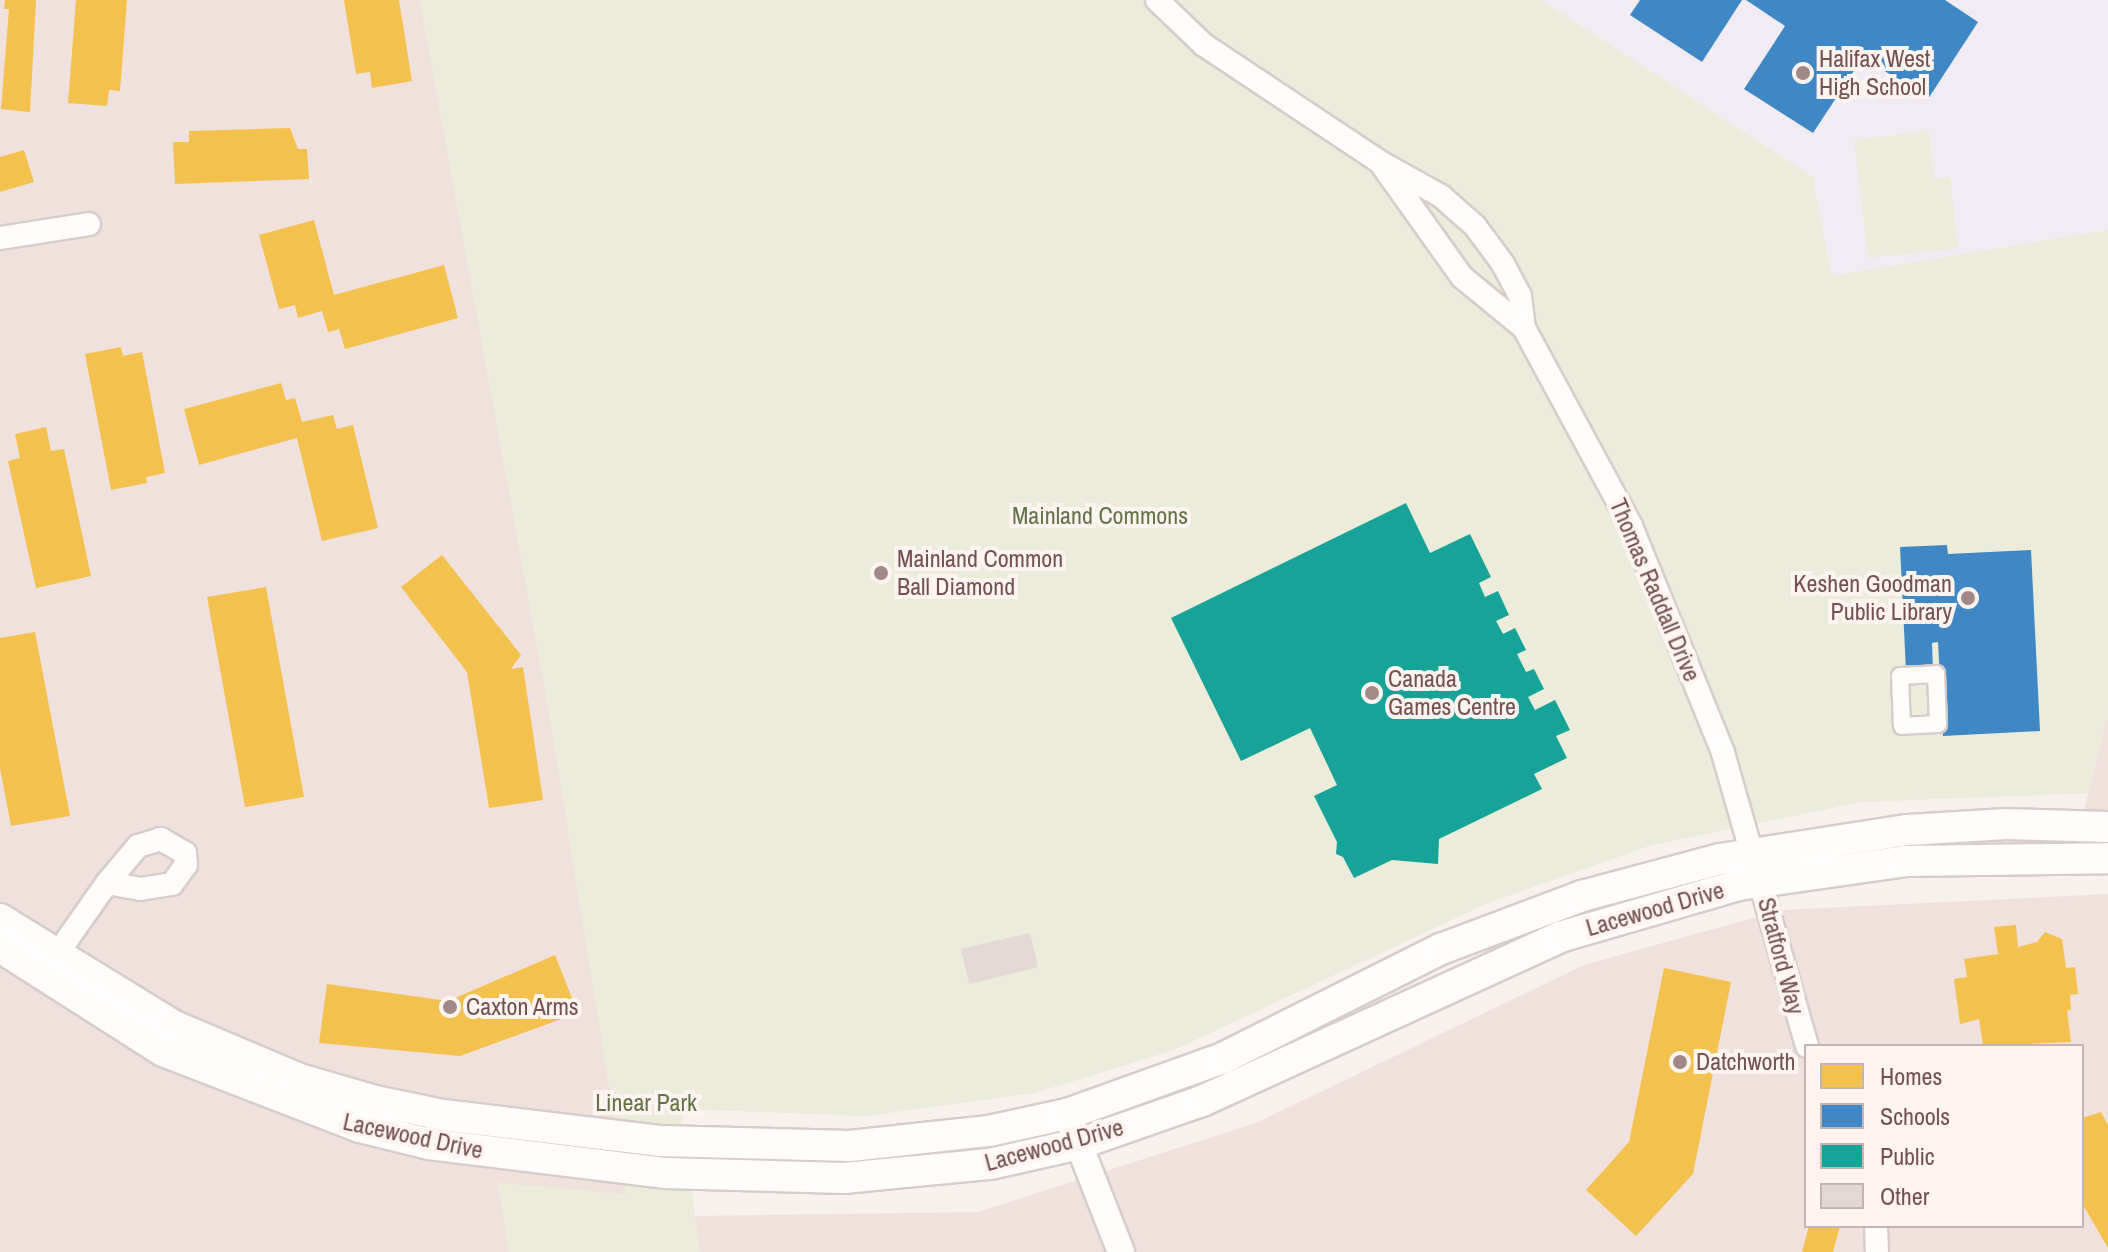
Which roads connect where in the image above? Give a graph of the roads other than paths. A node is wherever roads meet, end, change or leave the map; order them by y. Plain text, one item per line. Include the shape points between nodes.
1 (1157, 0) edge
2 (1380, 162) junction
3 (89, 224) dead end
4 (0, 238) edge
5 (1524, 328) junction
6 (2108, 827) edge
7 (2108, 858) edge
8 (1757, 867) junction
9 (107, 883) dead end
10 (0, 919) edge
11 (0, 947) edge
12 (50, 964) junction
13 (1806, 1044) edge
14 (1067, 1114) junction
15 (1079, 1144) junction
16 (1876, 1228) edge
17 (1121, 1252) edge
18 (1877, 1252) edge

1 - 2 street, Thomas Raddall Drive via 1204,45
2 - 5 street, Thomas Raddall Drive via 1462,277
2 - 5 street, Thomas Raddall Drive via 1441,196 1475,226 1520,296
3 - 4 street
5 - 8 street, Thomas Raddall Drive via 1648,562 1723,753
6 - 8 main road, Lacewood Drive via 2006,824 1908,830
7 - 8 main road, Lacewood Drive
8 - 13 street, Stratford Way
8 - 14 main road, Lacewood Drive via 1582,896 1441,949 1223,1058
8 - 15 main road, Lacewood Drive via 1560,937 1202,1101
9 - 12 street
10 - 12 main road, Lacewood Drive
11 - 12 main road, Lacewood Drive
12 - 14 main road, Lacewood Drive via 172,1025 299,1079 443,1115 661,1141 850,1146 989,1131
12 - 15 main road, Lacewood Drive via 163,1051 299,1108 429,1144 666,1173 785,1179 902,1176
14 - 15 street
15 - 17 street
16 - 18 street

